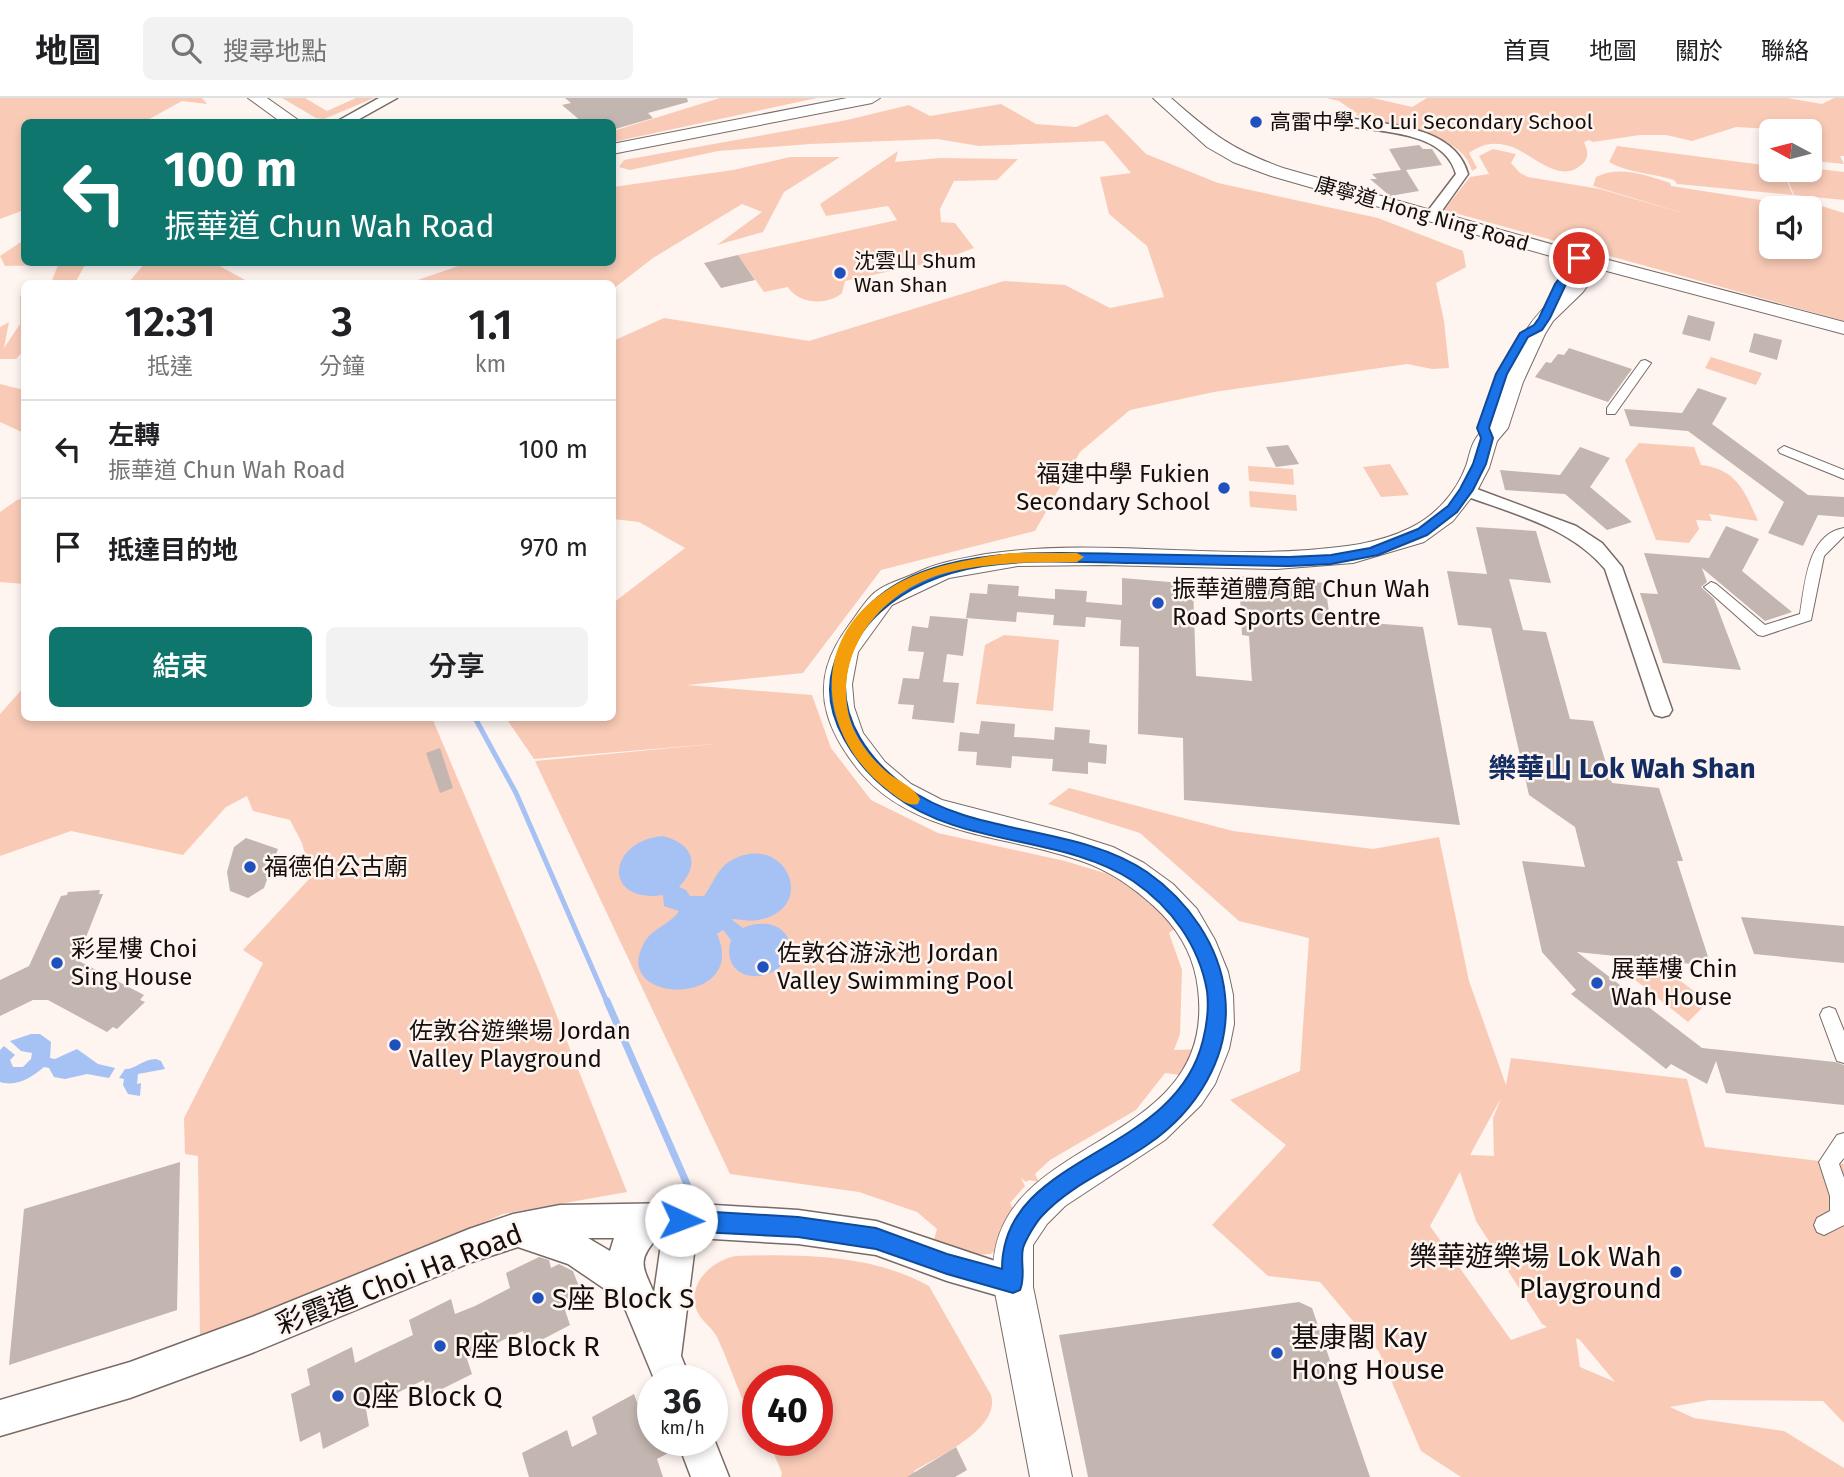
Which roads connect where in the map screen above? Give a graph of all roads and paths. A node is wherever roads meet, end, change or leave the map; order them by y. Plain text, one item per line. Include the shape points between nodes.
1 (256, 98) edge
2 (390, 98) edge
3 (405, 98) edge
4 (872, 98) edge
5 (890, 98) edge
6 (1144, 98) edge
7 (847, 101) edge
8 (1169, 103) edge
9 (288, 119) edge
10 (350, 119) edge
11 (366, 119) edge
12 (1348, 122) dead end
13 (616, 148) edge
14 (1431, 216) junction
15 (1587, 260) junction
16 (1844, 328) edge
17 (1645, 363) dead end
18 (1611, 411) dead end
19 (1784, 450) dead end
20 (1844, 475) edge
21 (1466, 490) junction
22 (1844, 532) edge
23 (1711, 587) dead end
24 (1662, 710) dead end
25 (1829, 1015) dead end
26 (1844, 1055) edge
27 (1844, 1142) edge
28 (666, 1220) junction
29 (1824, 1225) dead end
30 (513, 1231) junction
31 (1013, 1283) junction
32 (630, 1286) junction
33 (667, 1365) edge
34 (668, 1365) edge
35 (0, 1418) edge
36 (702, 1456) edge
37 (710, 1477) edge
38 (1051, 1477) edge

1 - 9 main road
2 - 10 street
3 - 11 street
4 - 7 main road
5 - 7 main road
6 - 8 main road
7 - 13 main road
8 - 14 main road, 康寧道 Hong Ning Road via 1197,131 1239,158
12 - 14 street via 1423,137 1456,156 1462,174
14 - 15 main road, 康寧道 Hong Ning Road
15 - 16 main road, 康寧道 Hong Ning Road
15 - 21 main road via 1575,290 1541,323
17 - 18 street
19 - 20 street
21 - 24 street via 1570,530 1605,556 1620,581
21 - 31 main road via 1452,509 1423,532 1391,547 1353,556 1289,562 1031,557 967,563 929,574 892,593 853,632 838,676 838,703 855,745 881,777 937,811 1080,849 1130,871 1158,890 1187,921 1212,973 1217,1022 1199,1078 1159,1124 1065,1181 1032,1212 1013,1246
22 - 23 street via 1818,555 1806,617 1763,631
25 - 26 street
27 - 29 street via 1829,1162 1840,1196 1840,1216
28 - 30 street, 彩霞道 Choi Ha Road via 560,1222
28 - 31 street, 彩霞道 Choi Ha Road via 798,1227 876,1238
28 - 32 street via 628,1245
28 - 34 street
30 - 32 street via 548,1237 583,1253
30 - 35 street, 彩霞道 Choi Ha Road via 130,1380
31 - 38 main road
32 - 33 street
36 - 37 street

